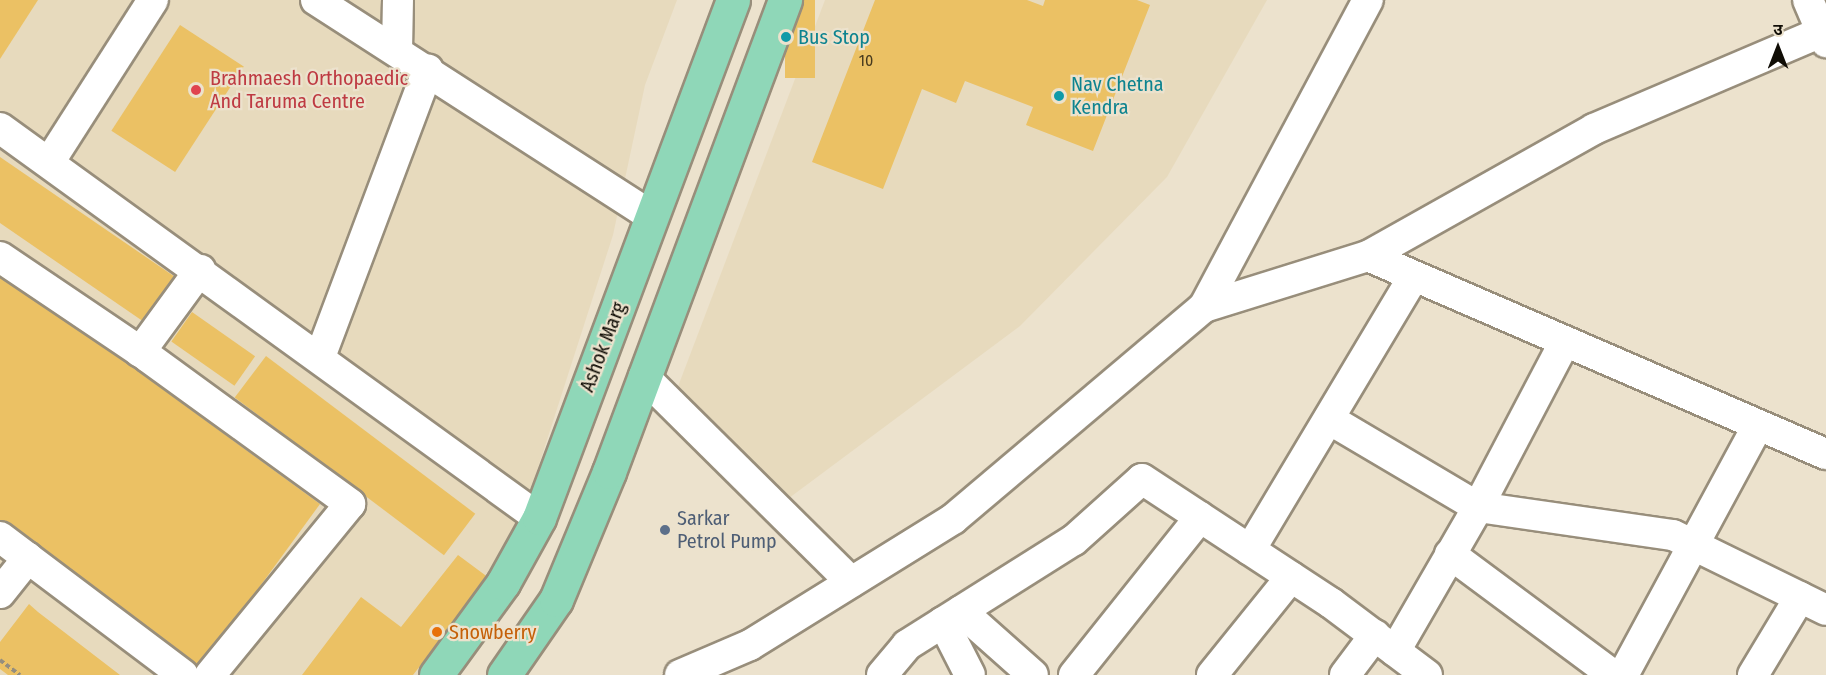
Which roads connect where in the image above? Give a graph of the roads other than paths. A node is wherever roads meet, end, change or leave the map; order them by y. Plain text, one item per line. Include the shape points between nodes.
1 (153, 0) edge
2 (316, 0) edge
3 (398, 0) edge
4 (733, 0) edge
5 (785, 0) edge
6 (1368, 0) edge
7 (1808, 0) edge
8 (1824, 35) edge
9 (397, 51) junction
10 (428, 70) junction
11 (0, 128) edge
12 (50, 161) junction
13 (653, 217) junction
14 (1368, 256) junction
15 (0, 257) edge
16 (200, 270) junction
17 (1414, 276) junction
18 (1204, 307) junction
19 (1565, 341) junction
20 (140, 352) junction
21 (320, 357) junction
22 (644, 377) junction
23 (1329, 419) junction
24 (1758, 425) junction
25 (1826, 454) edge
26 (1478, 507) junction
27 (1200, 517) junction
28 (539, 518) junction
29 (0, 537) edge
30 (1694, 545) junction
31 (1250, 550) junction
32 (1450, 554) junction
33 (28, 558) junction
34 (1291, 577) junction
35 (851, 582) junction
36 (0, 593) edge
37 (1800, 597) junction
38 (1826, 610) edge
39 (952, 617) junction
40 (1385, 643) junction
41 (183, 675) edge
42 (210, 675) edge
43 (436, 675) edge
44 (504, 675) edge
45 (680, 675) edge
46 (882, 675) edge
47 (970, 675) edge
48 (1033, 675) edge
49 (1074, 675) edge
50 (1212, 675) edge
51 (1345, 675) edge
52 (1427, 675) edge
53 (1613, 675) edge
54 (1623, 675) edge
55 (1753, 675) edge

1 - 12 street
2 - 9 street
3 - 9 street
4 - 13 main road, Ashok Marg
5 - 22 main road
6 - 18 street
7 - 8 street
8 - 14 street via 1594,129
9 - 10 street
10 - 13 street
10 - 21 street
11 - 12 street
12 - 16 street
13 - 28 main road, Ashok Marg
14 - 17 street
14 - 18 street
15 - 20 street
16 - 20 street
16 - 21 street
17 - 19 street
17 - 23 street
18 - 35 street via 952,519
19 - 24 street
19 - 26 street
20 - 42 street via 350,504
21 - 28 street
22 - 35 street
22 - 44 main road via 556,600
23 - 26 street
23 - 31 street
24 - 25 street
24 - 30 street
26 - 30 street via 1673,535
26 - 32 street
27 - 31 street
27 - 39 street via 1142,479 1074,540
27 - 49 street
28 - 43 main road, Ashok Marg via 503,583
29 - 33 street
30 - 37 street
30 - 54 street
31 - 34 street
32 - 40 street
32 - 53 street
33 - 36 street
33 - 41 street
34 - 40 street
34 - 50 street
35 - 45 street via 750,645
37 - 38 street
37 - 55 street
39 - 46 street via 907,645
39 - 47 street
39 - 48 street
40 - 51 street
40 - 52 street

